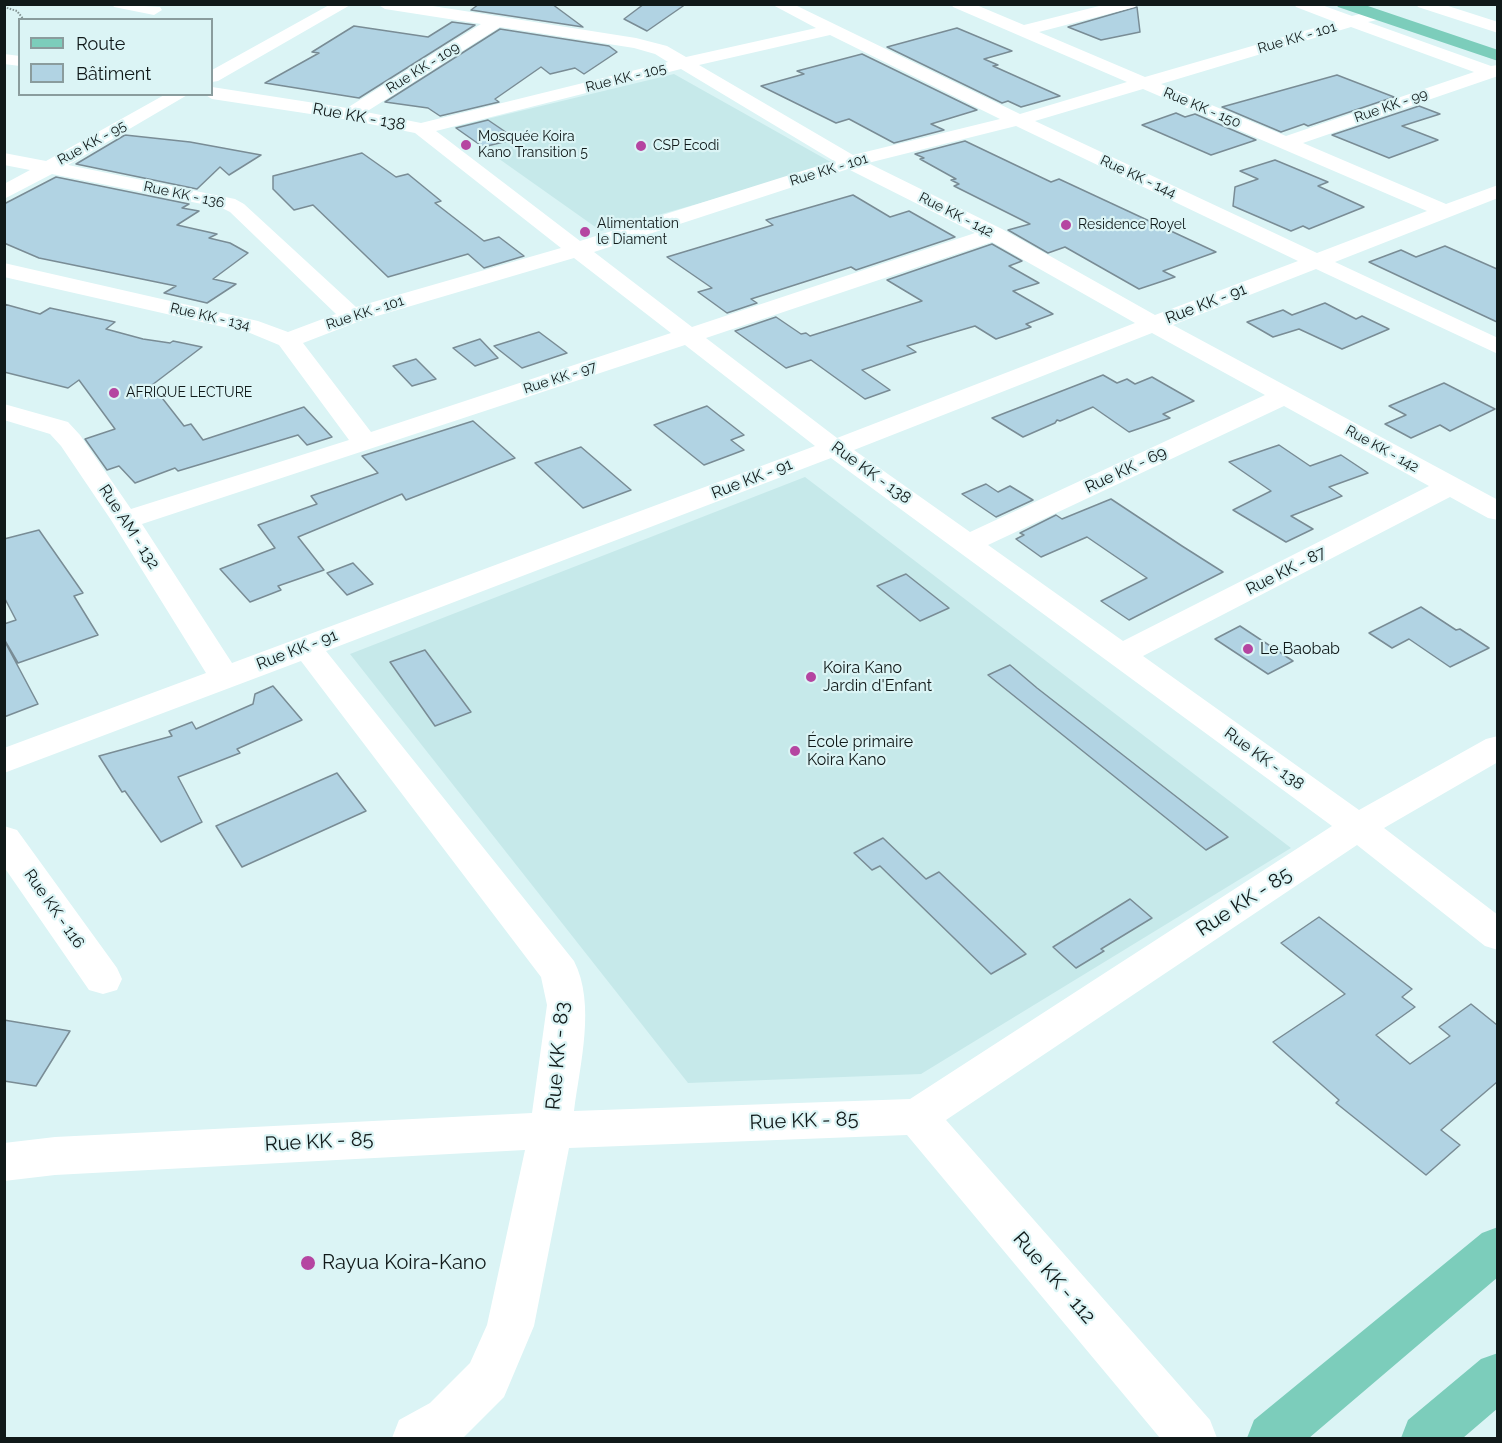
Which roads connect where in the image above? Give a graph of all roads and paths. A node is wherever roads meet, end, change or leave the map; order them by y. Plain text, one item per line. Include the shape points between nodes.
1 (120, 4) edge
2 (344, 4) edge
3 (385, 4) edge
4 (779, 4) edge
5 (959, 4) edge
6 (1302, 4) edge
7 (1424, 4) edge
8 (1122, 5) edge
9 (4, 7) edge
10 (160, 7) edge
11 (1347, 13) edge
12 (1375, 15) joint
13 (22, 18) edge
14 (138, 18) edge
15 (496, 22) junction
16 (1497, 28) edge
17 (831, 30) junction
18 (1022, 31) junction
19 (684, 63) junction
20 (1495, 66) edge
21 (213, 76) edge
22 (1141, 82) junction
23 (213, 93) edge
24 (176, 96) edge
25 (350, 114) junction
26 (1018, 120) junction
27 (421, 129) junction
28 (1285, 142) junction
29 (4, 159) edge
30 (850, 162) junction
31 (46, 169) junction
32 (1497, 191) edge
33 (4, 193) edge
34 (1445, 211) junction
35 (994, 234) junction
36 (576, 250) junction
37 (1317, 261) junction
38 (4, 270) edge
39 (352, 316) junction
40 (1153, 324) junction
41 (689, 336) junction
42 (288, 340) junction
43 (1497, 347) edge
44 (1284, 396) junction
45 (4, 412) edge
46 (365, 443) junction
47 (834, 447) junction
48 (1450, 486) junction
49 (1497, 512) edge
50 (125, 520) junction
51 (968, 544) junction
52 (306, 646) junction
53 (1121, 655) junction
54 (225, 678) junction
55 (1497, 747) edge
56 (4, 761) edge
57 (1358, 827) junction
58 (4, 839) edge
59 (1497, 936) edge
60 (103, 979) dead end
61 (917, 1117) junction
62 (551, 1130) junction
63 (4, 1162) edge
64 (1497, 1248) edge
65 (1497, 1376) edge
66 (417, 1438) edge
67 (1192, 1438) edge
68 (1272, 1438) edge
69 (1426, 1438) edge

1 - 10 street
2 - 21 street
3 - 15 street, Rue KK - 142
4 - 17 street, Rue KK - 144
5 - 18 street, Rue KK - 150
6 - 11 street
7 - 16 street
8 - 18 street
9 - 13 path via 17,11
10 - 14 street
11 - 12 street, Rue KK - 101
11 - 20 street
11 - 22 street, Rue KK - 101
12 - 20 main road
15 - 19 street, Rue KK - 142 via 636,43 661,50
15 - 25 street, Rue KK - 109
17 - 19 street, Rue KK - 105
17 - 26 street, Rue KK - 144
18 - 22 street, Rue KK - 150
19 - 27 street, Rue KK - 105
19 - 30 street, Rue KK - 142
20 - 28 street, Rue KK - 99
22 - 26 street, Rue KK - 101
22 - 28 street, Rue KK - 150
23 - 25 street, Rue KK - 138
24 - 31 street, Rue KK - 95
25 - 27 street, Rue KK - 138
26 - 30 street, Rue KK - 101
26 - 37 street, Rue KK - 144
27 - 36 street, Rue KK - 138
28 - 34 street, Rue KK - 150
29 - 31 street, Rue KK - 136
30 - 35 street, Rue KK - 142
30 - 36 street, Rue KK - 101
31 - 33 street, Rue KK - 95
31 - 39 street, Rue KK - 136 via 228,203
32 - 34 street, Rue KK - 91
34 - 37 street, Rue KK - 91
35 - 40 street, Rue KK - 142
35 - 41 street, Rue KK - 97
36 - 39 street, Rue KK - 101
36 - 41 street, Rue KK - 138
37 - 40 street, Rue KK - 91
37 - 43 street, Rue KK - 144
38 - 42 street, Rue KK - 134 via 258,328
39 - 42 street, Rue KK - 101
40 - 44 street, Rue KK - 142
40 - 47 street, Rue KK - 91
41 - 46 street, Rue KK - 97
41 - 47 street, Rue KK - 138
42 - 46 street
44 - 48 street, Rue KK - 142
44 - 51 street, Rue KK - 69
45 - 50 street, Rue AM - 132 via 59,428
46 - 50 street, Rue KK - 97
47 - 51 street, Rue KK - 138
47 - 52 street, Rue KK - 91
48 - 49 street, Rue KK - 142
48 - 53 street, Rue KK - 87
50 - 54 street, Rue AM - 132
51 - 53 street, Rue KK - 138
52 - 54 street, Rue KK - 91
52 - 62 street, Rue KK - 83 via 560,972 567,1005
53 - 57 street, Rue KK - 138
54 - 56 street, Rue KK - 91
55 - 57 street, Rue KK - 85
57 - 59 street, Rue KK - 138
57 - 61 street, Rue KK - 85
58 - 60 street, Rue KK - 116
61 - 62 street, Rue KK - 85
61 - 67 street, Rue KK - 112
62 - 63 street, Rue KK - 85 via 55,1156
62 - 66 street, Rue KK - 83 via 510,1326 492,1369 487,1380 447,1420
64 - 68 main road
65 - 69 main road

